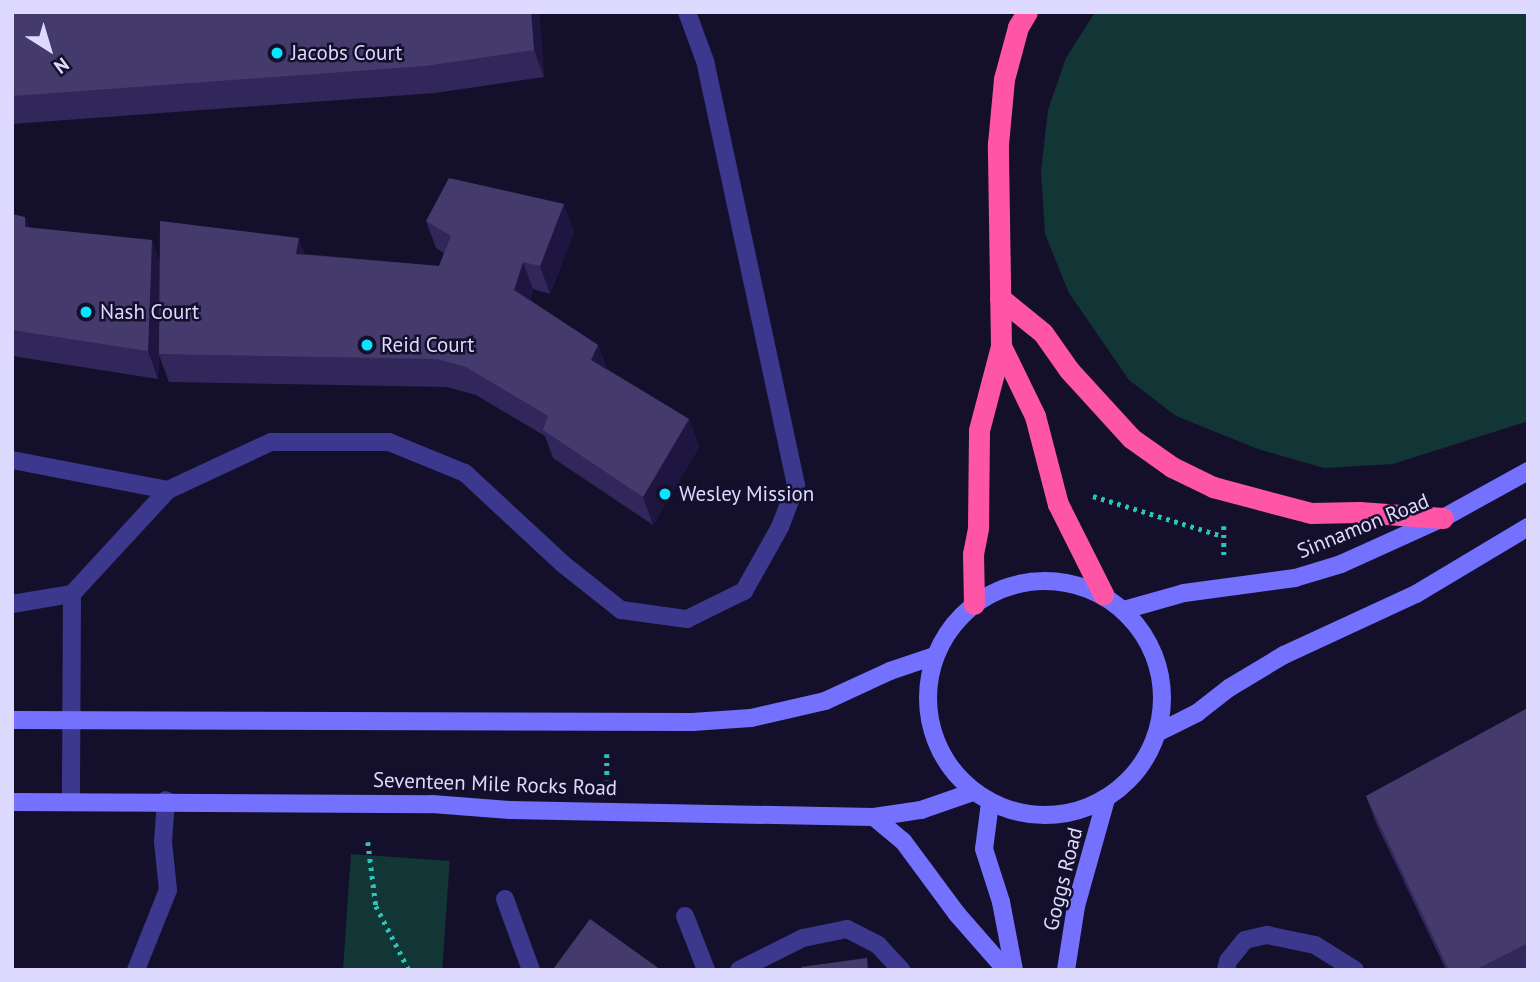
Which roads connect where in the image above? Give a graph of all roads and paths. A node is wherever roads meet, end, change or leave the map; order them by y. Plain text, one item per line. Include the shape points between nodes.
1 (687, 12) edge
2 (1027, 12) edge
3 (1000, 298) junction
4 (1001, 346) junction
5 (12, 460) edge
6 (1528, 471) edge
7 (168, 490) junction
8 (1084, 493) dead end
9 (1443, 518) junction
10 (1224, 523) dead end
11 (1528, 527) edge
12 (1223, 537) junction
13 (1224, 560) dead end
14 (72, 594) junction
15 (1103, 594) junction
16 (12, 604) edge
17 (974, 604) junction
18 (1124, 610) junction
19 (934, 656) junction
20 (12, 720) edge
21 (71, 720) junction
22 (1157, 733) junction
23 (607, 749) dead end
24 (607, 785) dead end
25 (973, 792) junction
26 (1106, 799) junction
27 (166, 800) junction
28 (71, 801) junction
29 (12, 802) edge
30 (990, 803) junction
31 (874, 817) junction
32 (368, 842) dead end
33 (505, 899) dead end
34 (685, 916) dead end
35 (136, 970) edge
36 (409, 970) edge
37 (531, 970) edge
38 (706, 970) edge
39 (740, 970) edge
40 (901, 970) edge
41 (1006, 970) edge
42 (1014, 970) edge
43 (1066, 970) edge
44 (1226, 970) edge
45 (1356, 970) edge

1 - 7 lane via 705,61 796,485 780,527 744,591 687,619 621,610 465,473 389,442 271,442
2 - 3 highway via 1018,27 1002,92
3 - 4 highway
3 - 9 highway via 1043,333 1069,370 1131,438 1172,467 1213,487 1311,513
4 - 15 highway via 1035,416 1058,504
4 - 17 highway via 979,429
5 - 7 lane
6 - 9 main road, Sinnamon Road
7 - 14 lane
8 - 12 path
9 - 18 main road, Sinnamon Road via 1348,561 1295,578 1184,593
10 - 12 path
11 - 22 main road via 1416,594 1284,655 1197,713
12 - 13 path
14 - 16 lane
14 - 21 lane
15 - 17 main road via 1071,582 1037,580 1003,587
15 - 18 main road
17 - 19 main road via 950,627
18 - 22 main road via 1146,635 1159,667 1163,699
19 - 21 main road via 825,701 751,718 692,722
19 - 25 main road via 926,694 931,731 947,765
20 - 21 main road
21 - 28 lane
22 - 26 main road via 1128,782
23 - 24 path
25 - 30 main road
25 - 31 main road, Seventeen Mile Rocks Road via 921,810
26 - 30 main road via 1068,813 1028,815
26 - 43 main road, Goggs Road via 1076,906
27 - 28 main road, Seventeen Mile Rocks Road
27 - 31 main road, Seventeen Mile Rocks Road
27 - 35 lane via 163,842 168,890
28 - 29 main road, Seventeen Mile Rocks Road
30 - 42 main road, Goggs Road via 985,849
31 - 41 main road via 903,841
32 - 36 path via 376,905
33 - 37 lane
34 - 38 lane
39 - 40 lane via 803,938 846,929 878,945
44 - 45 lane via 1245,940 1266,935 1314,946

